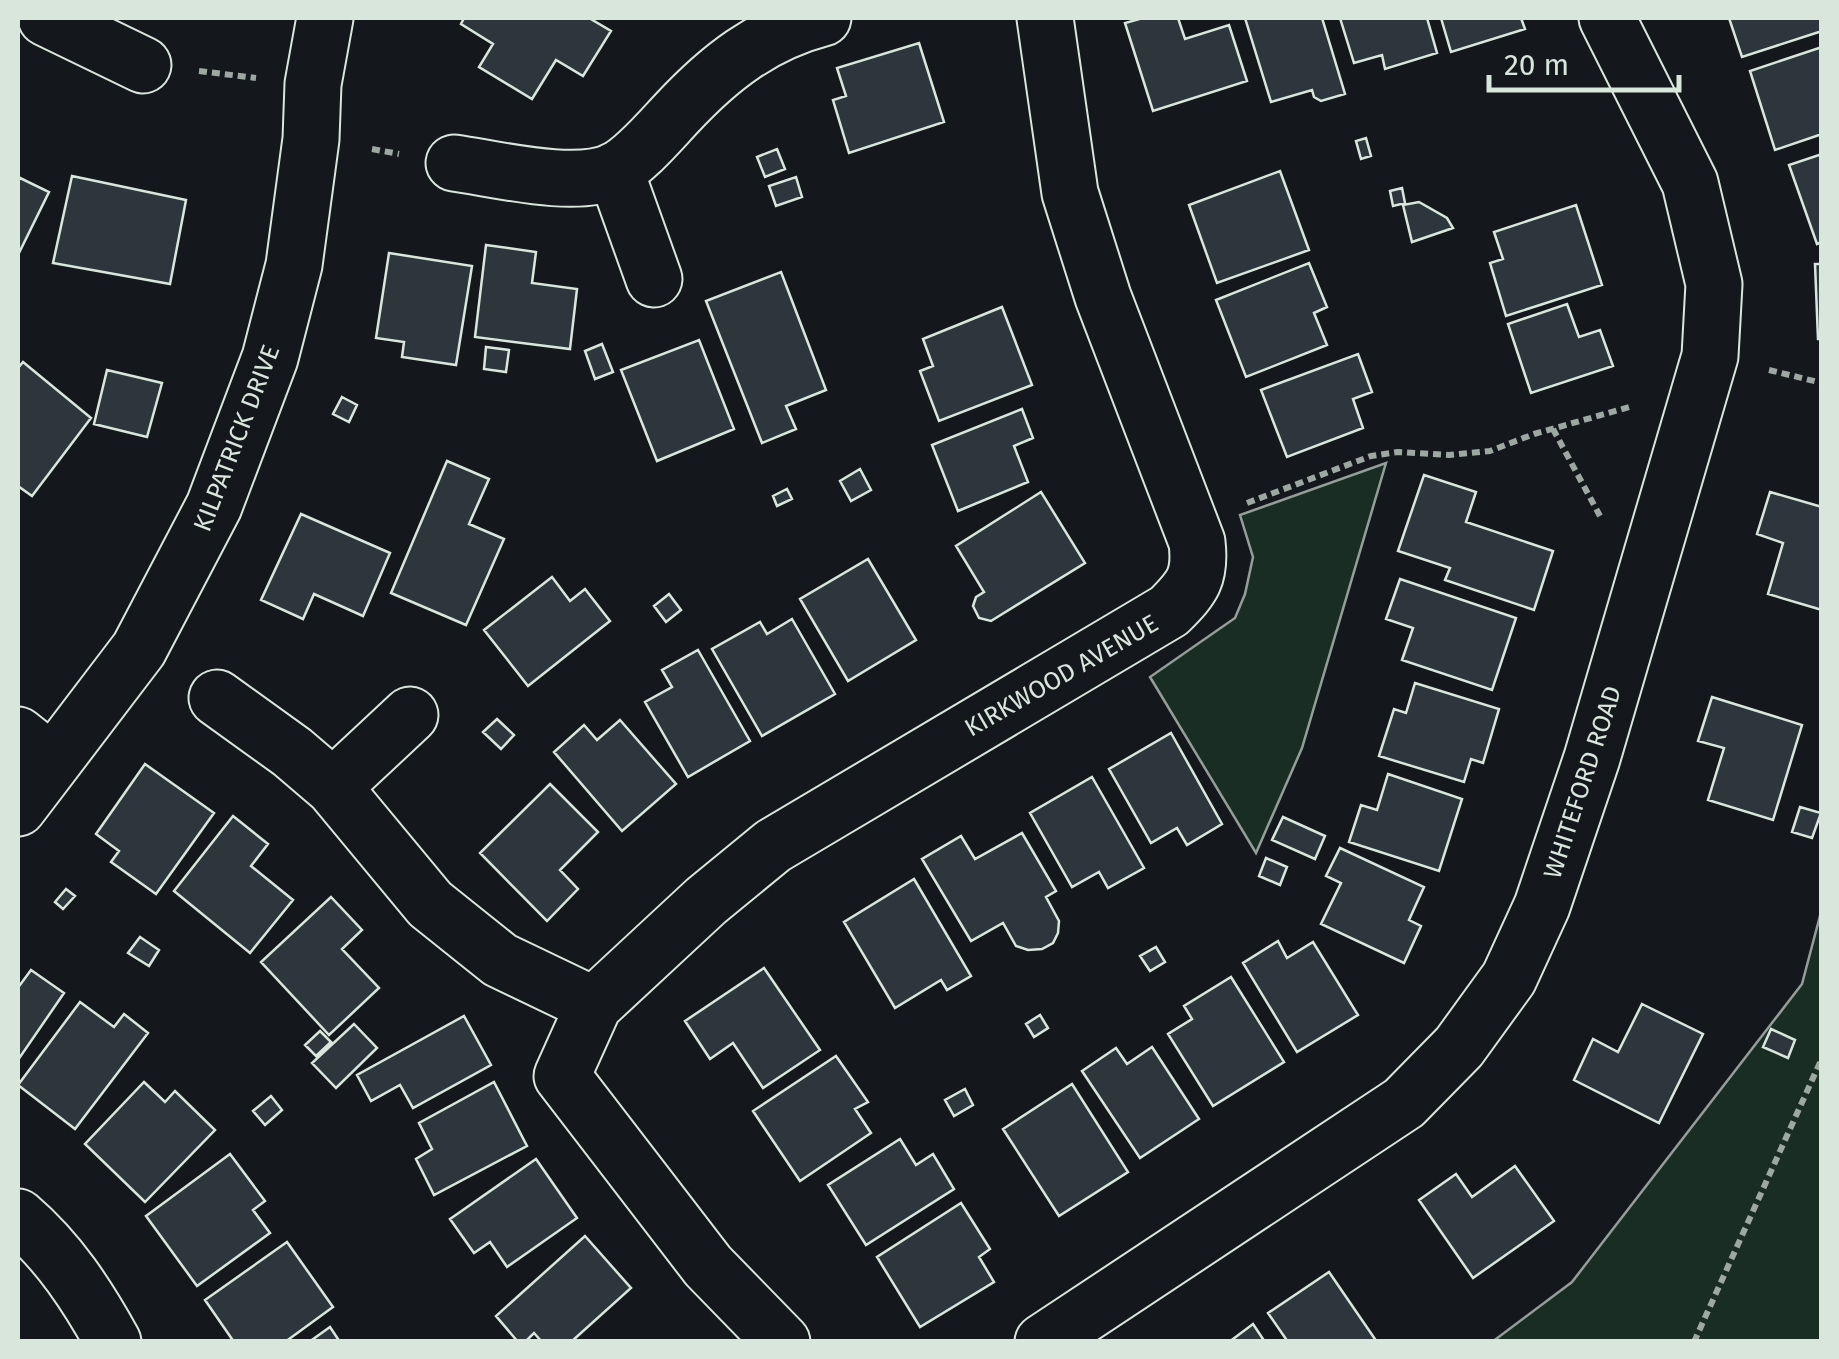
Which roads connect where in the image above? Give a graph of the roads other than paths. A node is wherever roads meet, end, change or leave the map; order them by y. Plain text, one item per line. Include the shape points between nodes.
1 (46, 18) edge
2 (325, 18) edge
3 (823, 18) edge
4 (1045, 18) edge
5 (1606, 18) edge
6 (144, 65) road end
7 (454, 163) road end
8 (614, 170) junction
9 (654, 279) dead end
10 (217, 698) dead end
11 (410, 715) dead end
12 (35, 749) edge
13 (333, 787) junction
14 (18, 808) edge
15 (594, 1005) junction
16 (18, 1217) edge
17 (113, 1342) edge
18 (782, 1342) edge
19 (1043, 1342) edge

1 - 6 street
2 - 12 street, KILPATRICK DRIVE via 294,265 270,358 214,506 138,649
3 - 8 street via 759,41 711,76
4 - 15 street, KIRKWOOD AVENUE via 1070,193 1190,524 1200,566 1190,590 1168,611 772,846
5 - 19 street, WHITEFORD ROAD via 1690,183 1714,284 1710,356 1542,906 1509,978 1458,1047 1404,1102
7 - 8 street via 576,179
8 - 9 street
10 - 13 street
11 - 13 street
12 - 14 street, KILPATRICK DRIVE
13 - 15 street via 430,904 500,960
15 - 18 street, KIRKWOOD AVENUE via 562,1076 708,1266
16 - 17 street via 58,1256

